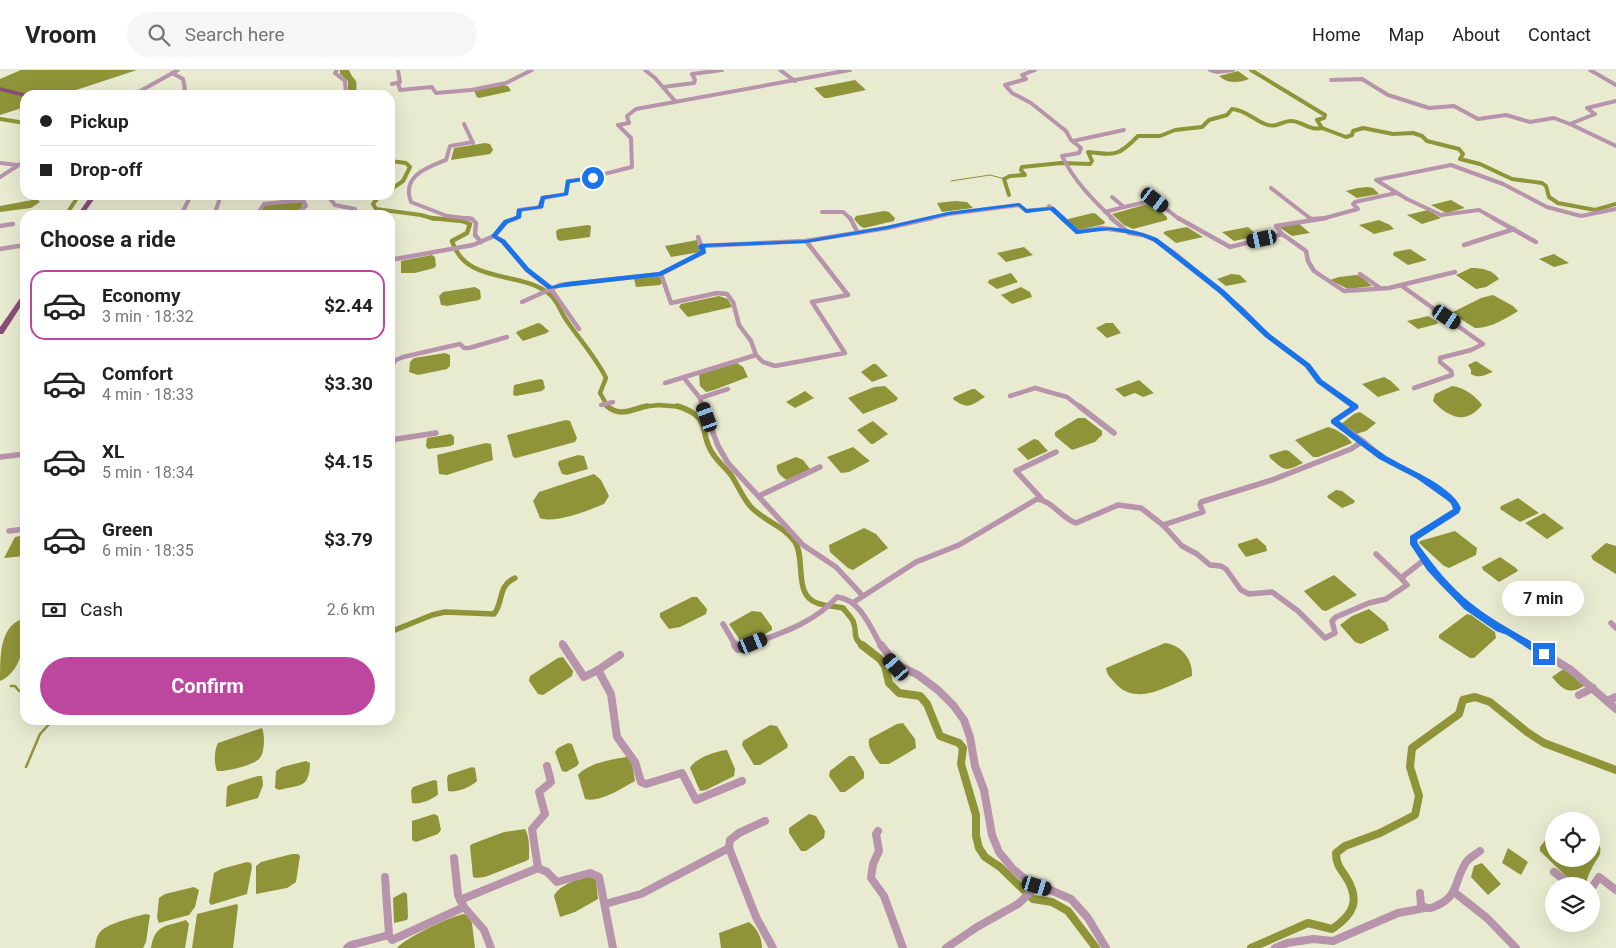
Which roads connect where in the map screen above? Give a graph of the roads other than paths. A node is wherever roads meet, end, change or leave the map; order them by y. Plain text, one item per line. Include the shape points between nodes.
1 (178, 70) edge
2 (337, 70) edge
3 (398, 70) edge
4 (532, 70) edge
5 (646, 70) edge
6 (722, 70) edge
7 (780, 70) edge
8 (850, 70) edge
9 (1035, 70) edge
10 (1210, 70) edge
11 (1233, 70) edge
12 (1590, 70) edge
13 (172, 73) junction
14 (1331, 80) dead end
15 (795, 82) junction
16 (398, 83) junction
17 (392, 84) dead end
18 (1616, 85) edge
19 (663, 87) junction
20 (0, 89) edge
21 (142, 90) edge
22 (184, 90) edge
23 (345, 90) edge
24 (0, 94) edge
25 (20, 94) edge
26 (20, 99) edge
27 (675, 101) junction
28 (1616, 101) edge
29 (464, 124) dead end
30 (1570, 124) junction
31 (1124, 130) dead end
32 (1073, 142) junction
33 (1616, 146) edge
34 (0, 164) edge
35 (20, 164) edge
36 (16, 167) junction
37 (20, 167) edge
38 (0, 172) edge
39 (6, 174) junction
40 (0, 178) edge
41 (1271, 188) dead end
42 (1397, 193) junction
43 (1112, 197) dead end
44 (304, 200) edge
45 (304, 200) edge
46 (331, 200) edge
47 (219, 201) dead end
48 (1124, 207) junction
49 (1616, 209) edge
50 (216, 210) edge
51 (260, 210) edge
52 (301, 210) edge
53 (355, 210) edge
54 (822, 212) dead end
55 (1105, 212) junction
56 (1311, 219) junction
57 (13, 224) dead end
58 (0, 226) edge
59 (1514, 229) junction
60 (1126, 231) junction
61 (858, 233) junction
62 (1282, 234) junction
63 (494, 236) junction
64 (698, 237) dead end
65 (806, 241) junction
66 (481, 242) junction
67 (1536, 242) dead end
68 (1464, 245) dead end
69 (20, 246) edge
70 (701, 246) junction
71 (0, 249) edge
72 (395, 259) edge
73 (1455, 272) dead end
74 (661, 274) junction
75 (1360, 274) dead end
76 (1402, 286) junction
77 (1380, 288) junction
78 (549, 289) junction
79 (20, 302) edge
80 (522, 302) dead end
81 (579, 329) dead end
82 (0, 332) edge
83 (507, 337) dead end
84 (756, 355) junction
85 (395, 361) edge
86 (684, 378) junction
87 (665, 383) dead end
88 (1414, 388) dead end
89 (728, 389) dead end
90 (1010, 396) dead end
91 (700, 398) junction
92 (613, 402) dead end
93 (601, 405) dead end
94 (436, 433) dead end
95 (1114, 433) dead end
96 (395, 439) edge
97 (1363, 441) junction
98 (1056, 452) dead end
99 (20, 455) edge
100 (0, 457) edge
101 (820, 467) dead end
102 (759, 496) junction
103 (1041, 498) junction
104 (1163, 525) junction
105 (20, 530) edge
106 (9, 531) dead end
107 (1376, 554) dead end
108 (1424, 560) junction
109 (1401, 578) junction
110 (863, 596) junction
111 (854, 602) junction
112 (723, 624) dead end
113 (562, 643) dead end
114 (620, 655) dead end
115 (598, 670) junction
116 (1592, 688) junction
117 (1579, 695) dead end
118 (1616, 696) edge
119 (1607, 701) junction
120 (1616, 709) edge
121 (547, 766) dead end
122 (742, 780) dead end
123 (766, 821) dead end
124 (878, 831) dead end
125 (729, 848) junction
126 (1480, 851) dead end
127 (454, 858) dead end
128 (538, 868) junction
129 (1554, 872) dead end
130 (386, 877) dead end
131 (1560, 877) edge
132 (1600, 878) edge
133 (1037, 886) junction
134 (1616, 890) edge
135 (1454, 892) junction
136 (1420, 893) dead end
137 (462, 903) junction
138 (605, 904) junction
139 (1425, 908) junction
140 (389, 935) junction
141 (347, 948) edge
142 (491, 948) edge
143 (613, 948) edge
144 (774, 948) edge
145 (903, 948) edge
146 (946, 948) edge
147 (1106, 948) edge
148 (1275, 948) edge
149 (1516, 948) edge

1 - 13 street
2 - 23 street
3 - 16 street
4 - 16 street via 508,82 471,90 436,93 432,87 400,90
5 - 19 street
6 - 19 street via 692,74 694,83
7 - 15 street
8 - 15 street
9 - 32 street via 1022,76 1026,79 1005,85 1066,131
10 - 11 street
12 - 18 street
13 - 21 street
13 - 22 street via 183,79
14 - 30 street via 1362,79 1388,95 1429,108 1454,106 1478,119 1506,115 1530,122 1555,118
15 - 27 street
16 - 17 street
19 - 27 street
20 - 25 main road
24 - 26 main road
27 - 63 street via 636,108 627,116 629,122 618,125 631,138 632,167 590,179 568,181 566,194 543,198 541,207 519,210 519,217 506,222
28 - 30 street via 1587,108 1595,114
29 - 66 street via 473,143 450,146 446,160 421,169 414,178 409,196 411,202 436,212 472,219 476,223 475,236
30 - 33 street
31 - 32 street
32 - 55 street via 1082,150 1062,156 1069,170
34 - 36 street
35 - 36 street
36 - 37 street
36 - 39 street
38 - 39 street
39 - 40 street
41 - 56 street
42 - 49 street via 1376,180 1451,164 1504,184 1547,207 1580,216
42 - 56 street via 1354,202 1356,210
42 - 59 street via 1441,215 1479,210
43 - 48 street
44 - 52 street via 306,206
45 - 51 street via 264,204
46 - 53 street via 335,205
47 - 50 street
48 - 55 street
48 - 62 street via 1155,200 1179,218 1230,247
54 - 61 street via 843,212
55 - 60 street
56 - 62 street via 1276,226
57 - 58 street
59 - 67 street
59 - 68 street
60 - 61 street via 1100,228 1078,232 1050,207 1026,211 1019,204
60 - 97 street via 1147,236 1173,252 1243,310 1268,336 1308,365 1320,382 1356,407 1334,421
61 - 65 street
62 - 77 street via 1301,247 1314,271 1336,287 1349,291
63 - 66 street
63 - 78 street via 503,241 527,270
64 - 70 street
65 - 70 street
65 - 84 street via 848,295 812,302 845,353 775,366 763,362
66 - 72 street via 460,249
69 - 71 street
70 - 74 street via 704,252
73 - 76 street
74 - 78 street via 567,284
74 - 84 street via 671,303 717,293 727,294
75 - 77 street
76 - 77 street
76 - 88 street via 1483,344 1440,358 1452,375
78 - 80 street
78 - 81 street
79 - 82 main road
83 - 85 street via 469,348 460,344
84 - 86 street
86 - 87 street
86 - 91 street
89 - 91 street
90 - 95 street via 1035,388 1067,396
91 - 102 street via 728,463
92 - 93 street
94 - 96 street
97 - 104 street via 1351,449 1272,480 1201,502 1203,512
97 - 108 street via 1381,457 1418,476 1454,501 1456,511 1413,539
98 - 103 street via 1016,471
99 - 100 street
101 - 102 street
102 - 110 street via 803,545 836,567
103 - 104 street via 1076,523 1118,505 1141,508
103 - 110 street via 959,545 916,562
104 - 109 street via 1182,546 1210,565 1226,569 1242,590 1249,594 1272,592 1298,611 1325,638 1335,633 1332,621 1336,617 1386,599 1407,585
105 - 106 street
107 - 109 street
108 - 109 street
108 - 116 street via 1454,595 1473,610 1571,670
110 - 111 street
111 - 112 street via 843,596 837,597 829,608 811,619 738,649
111 - 133 street via 896,667 922,677 962,715 984,790 988,826 995,846 1022,878
113 - 115 street via 584,677
114 - 115 street
115 - 122 street via 613,700 617,737 635,762 641,782 646,784 682,772 696,800
116 - 117 street
116 - 119 street
118 - 119 street
119 - 120 street
121 - 128 street via 551,782 539,792 545,814 532,829
123 - 125 street via 739,833 730,840
124 - 145 street via 879,851 871,878 884,896
125 - 138 street via 641,894
125 - 144 street via 756,917
126 - 135 street via 1466,862
127 - 137 street via 458,895
128 - 137 street
128 - 138 street via 558,882 594,874 598,877
129 - 131 street
130 - 140 street
132 - 134 street
133 - 146 street via 1018,904
133 - 147 street via 1064,895 1076,904
135 - 139 street via 1442,904
135 - 149 street via 1487,918
136 - 139 street via 1421,905
137 - 140 street via 392,940
137 - 142 street via 484,930
138 - 143 street
139 - 148 street via 1398,913 1333,942 1313,940
140 - 141 street

